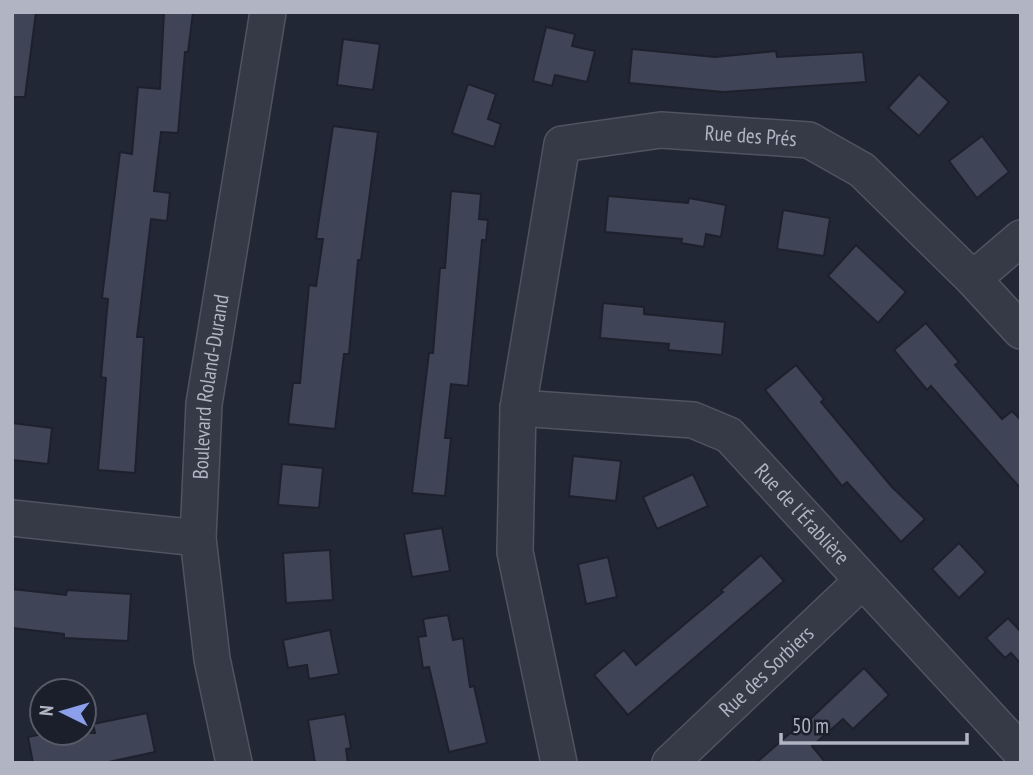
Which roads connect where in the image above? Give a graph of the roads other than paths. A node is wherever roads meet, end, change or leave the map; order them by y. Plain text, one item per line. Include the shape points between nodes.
1 (268, 12) edge
2 (1021, 238) edge
3 (973, 279) junction
4 (1021, 331) edge
5 (518, 408) junction
6 (12, 518) edge
7 (198, 538) junction
8 (862, 581) junction
9 (1021, 752) edge
10 (234, 763) edge
11 (559, 763) edge
12 (670, 763) edge

1 - 7 street, Boulevard Roland-Durand via 204,404
2 - 3 street
3 - 4 street, Rue des Prés
3 - 5 street, Rue des Prés via 862,170 809,141 661,130 562,144
5 - 8 street, Rue de l'Érablière via 693,420 729,435
5 - 11 street via 514,552
6 - 7 street
7 - 10 street, Boulevard Roland-Durand via 212,659
8 - 9 street, Rue de l'Érablière
8 - 12 street, Rue des Sorbiers

